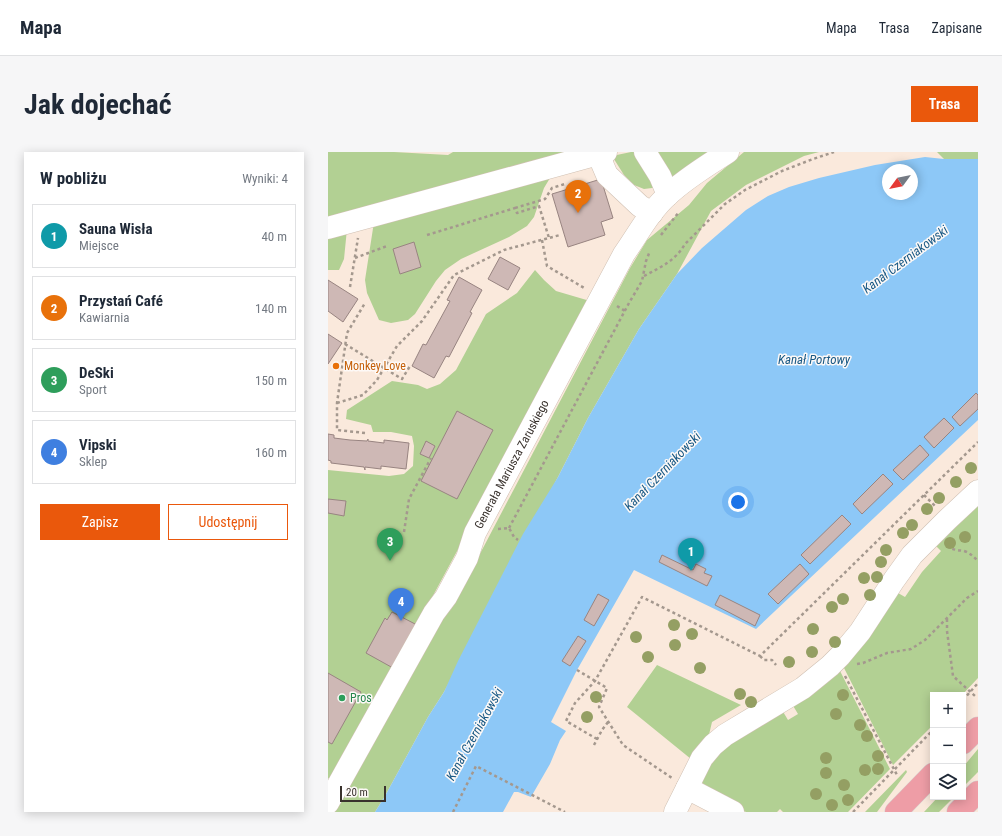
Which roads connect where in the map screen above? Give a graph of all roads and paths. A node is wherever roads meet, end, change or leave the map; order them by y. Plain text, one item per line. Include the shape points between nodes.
1 (645, 152) edge
2 (728, 152) edge
3 (834, 152) edge
4 (602, 153) edge
5 (566, 184) dead end
6 (674, 203) junction
7 (515, 208) junction
8 (652, 213) junction
9 (328, 228) edge
10 (427, 235) dead end
11 (560, 235) dead end
12 (549, 238) junction
13 (542, 240) junction
14 (656, 241) dead end
15 (387, 246) dead end
16 (651, 247) dead end
17 (356, 253) dead end
18 (355, 258) junction
19 (643, 276) junction
20 (350, 287) dead end
21 (588, 290) dead end
22 (365, 303) dead end
23 (613, 304) dead end
24 (625, 311) junction
25 (345, 344) junction
26 (410, 366) dead end
27 (384, 369) junction
28 (337, 403) junction
29 (365, 433) dead end
30 (978, 442) edge
31 (431, 458) dead end
32 (978, 491) edge
33 (924, 495) junction
34 (936, 507) dead end
35 (480, 524) junction
36 (509, 528) junction
37 (404, 532) dead end
38 (932, 535) junction
39 (518, 540) dead end
40 (978, 561) edge
41 (978, 591) edge
42 (946, 619) junction
43 (760, 656) junction
44 (838, 662) junction
45 (776, 665) dead end
46 (577, 670) dead end
47 (595, 681) junction
48 (978, 683) edge
49 (970, 692) junction
50 (975, 696) dead end
51 (966, 697) edge
52 (608, 721) junction
53 (978, 728) edge
54 (930, 733) edge
55 (598, 739) junction
56 (966, 740) edge
57 (594, 746) dead end
58 (894, 770) junction
59 (896, 775) dead end
60 (930, 777) edge
61 (687, 788) junction
62 (978, 792) edge
63 (328, 803) edge
64 (453, 812) edge
65 (564, 812) edge
66 (675, 812) edge
67 (733, 812) edge
68 (853, 812) edge
69 (896, 812) edge
70 (958, 812) edge

1 - 6 lane
2 - 6 lane, Generała Mariusza Zaruskiego via 696,173
3 - 19 path via 782,171 745,190 725,204 674,259
4 - 8 lane via 607,175 640,206
4 - 9 lane
5 - 7 path via 552,188 545,199
6 - 8 lane, Generała Mariusza Zaruskiego
6 - 14 path
7 - 10 path
7 - 12 path via 517,213 539,206
8 - 35 lane, Generała Mariusza Zaruskiego via 624,254
11 - 12 path
12 - 13 path
13 - 21 path via 547,266
13 - 27 path via 504,250 454,275 422,321 397,346
15 - 18 path
16 - 19 path
17 - 18 path
18 - 20 path
19 - 24 path
22 - 25 path via 346,333
23 - 24 path
24 - 36 path
25 - 27 path
25 - 28 path
26 - 27 path via 402,379
27 - 28 path via 363,395
28 - 29 path via 337,430
30 - 33 path
31 - 37 path via 409,499
32 - 38 lane
33 - 34 path
33 - 43 path
35 - 36 path via 497,529
35 - 63 lane, Generała Mariusza Zaruskiego via 467,558
36 - 39 path
38 - 40 path via 950,548 966,552
38 - 44 lane via 912,555
41 - 42 path
42 - 44 path via 926,640 911,649 887,653 863,663
42 - 49 path via 953,676
43 - 45 path via 764,660 772,660
43 - 47 path via 642,597
44 - 58 path
44 - 61 lane via 803,688 725,735 702,758
46 - 47 path
47 - 52 path via 607,688 599,707
47 - 55 path via 575,703 566,721
48 - 49 path
49 - 50 path
49 - 51 path
52 - 55 path
52 - 61 path via 623,745
53 - 56 main road
54 - 58 path
55 - 57 path
58 - 59 path
58 - 68 path
60 - 69 main road
61 - 66 lane
61 - 67 lane
62 - 70 main road
64 - 65 path via 476,766

